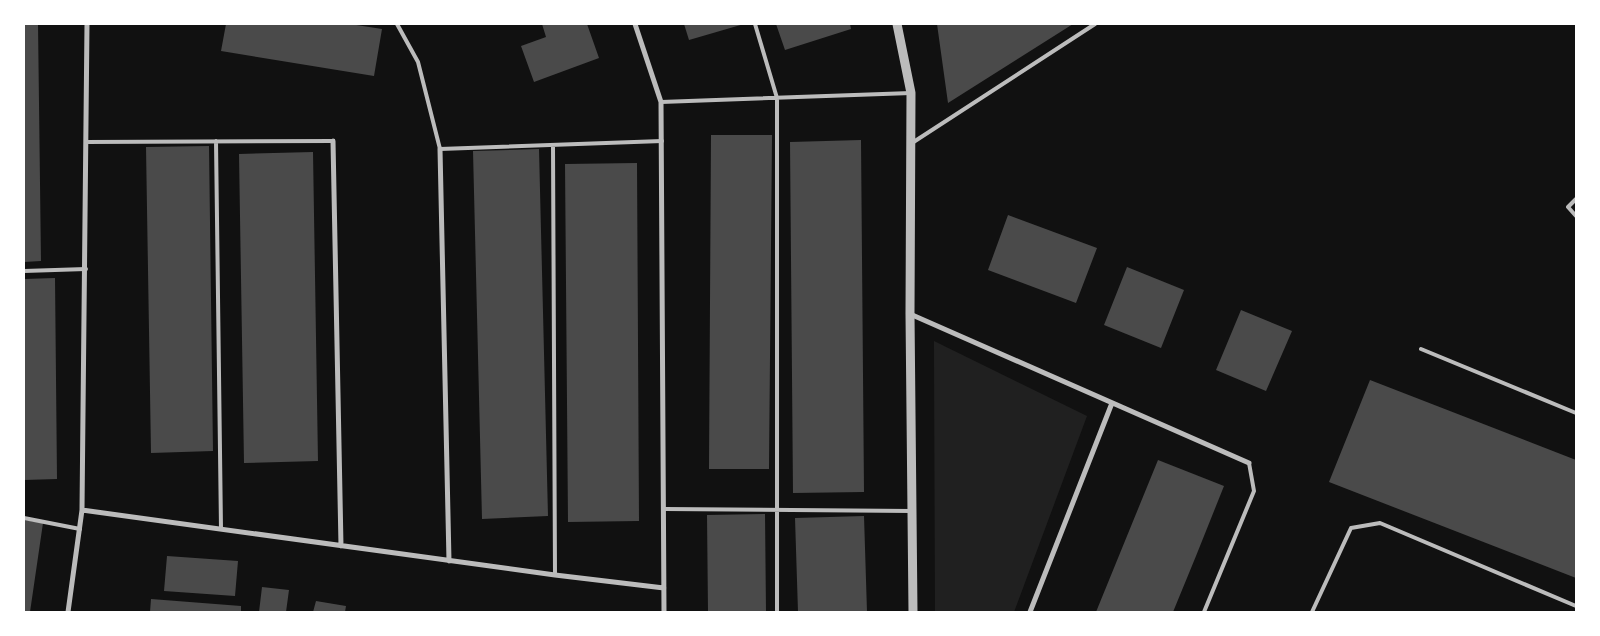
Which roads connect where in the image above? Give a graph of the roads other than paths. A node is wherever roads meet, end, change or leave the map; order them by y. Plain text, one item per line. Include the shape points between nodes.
1 (87, 24) edge
2 (397, 24) edge
3 (635, 24) edge
4 (755, 24) edge
5 (897, 24) edge
6 (1096, 24) edge
7 (911, 93) junction
8 (776, 98) junction
9 (661, 102) junction
10 (216, 141) junction
11 (333, 141) joint
12 (662, 141) junction
13 (86, 142) junction
14 (910, 145) junction
15 (553, 146) junction
16 (440, 149) junction
17 (1576, 199) edge
18 (1576, 216) edge
19 (86, 269) junction
20 (24, 271) edge
21 (910, 314) junction
22 (1421, 348) dead end
23 (1112, 403) junction
24 (1576, 413) edge
25 (1249, 463) joint
26 (665, 509) junction
27 (82, 510) junction
28 (776, 510) junction
29 (912, 511) junction
30 (24, 518) edge
31 (80, 529) junction
32 (221, 529) junction
33 (341, 546) junction
34 (449, 561) junction
35 (555, 575) junction
36 (664, 588) junction
37 (1576, 606) edge
38 (68, 612) edge
39 (664, 612) edge
40 (777, 612) edge
41 (913, 612) edge
42 (1030, 612) edge
43 (1204, 612) edge
44 (1312, 612) edge

1 - 13 street
2 - 16 lane via 418,62
3 - 9 street
4 - 8 lane
5 - 7 street
6 - 14 lane
7 - 8 lane
7 - 14 street
8 - 9 lane
8 - 28 lane
9 - 12 street
10 - 11 lane
10 - 13 lane
10 - 32 lane
11 - 33 street
12 - 15 lane
12 - 26 street
13 - 19 street
14 - 21 street
15 - 16 lane
15 - 35 lane
16 - 34 street
17 - 18 lane via 1568,207
19 - 20 lane
19 - 27 street
21 - 23 street
21 - 29 street
22 - 24 lane
23 - 25 street
23 - 42 street
25 - 43 lane via 1254,491
26 - 28 lane
26 - 36 street
27 - 31 street
27 - 32 street
28 - 29 lane
28 - 40 lane
29 - 41 street
30 - 31 lane
31 - 38 street
32 - 33 street
33 - 34 street
34 - 35 street
35 - 36 street
36 - 39 street
37 - 44 lane via 1380,523 1351,528

